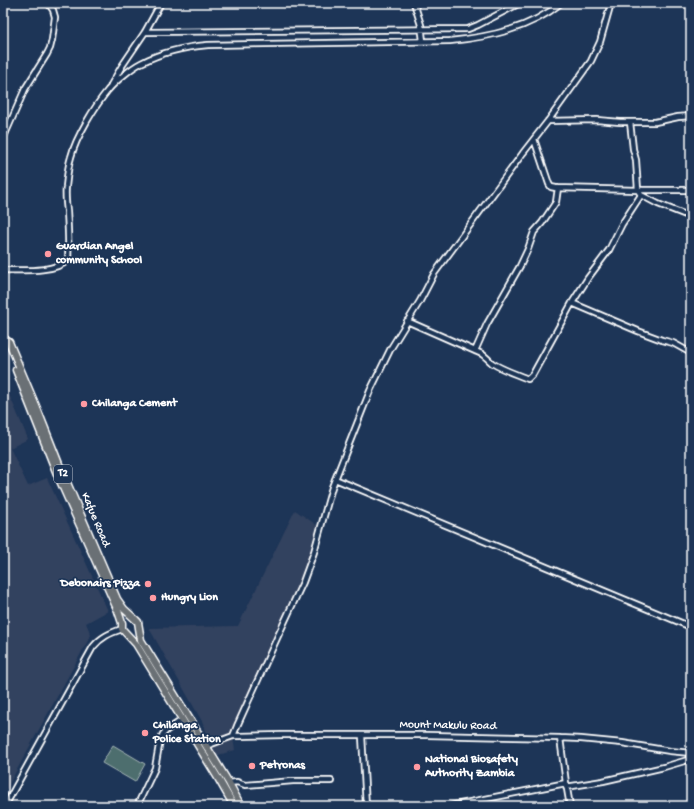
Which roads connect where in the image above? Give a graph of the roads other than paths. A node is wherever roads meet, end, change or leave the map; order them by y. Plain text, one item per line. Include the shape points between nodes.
1 (48, 3) edge
2 (161, 3) edge
3 (414, 3) edge
4 (520, 3) edge
5 (561, 3) edge
6 (611, 3) edge
7 (421, 29) junction
8 (145, 32) junction
9 (423, 41) junction
10 (122, 66) junction
11 (130, 70) junction
12 (109, 90) junction
13 (691, 116) edge
14 (548, 121) junction
15 (630, 122) junction
16 (534, 138) junction
17 (3, 139) edge
18 (558, 188) junction
19 (638, 190) junction
20 (691, 190) edge
21 (641, 195) junction
22 (691, 217) edge
23 (3, 270) edge
24 (572, 304) junction
25 (407, 321) junction
26 (4, 338) edge
27 (475, 351) junction
28 (691, 353) edge
29 (335, 480) junction
30 (134, 618) junction
31 (691, 627) edge
32 (123, 628) junction
33 (138, 628) junction
34 (182, 720) junction
35 (233, 736) junction
36 (362, 736) junction
37 (560, 738) junction
38 (206, 746) junction
39 (691, 753) edge
40 (691, 759) edge
41 (331, 781) dead end
42 (229, 783) junction
43 (566, 785) junction
44 (5, 806) edge
45 (137, 806) edge
46 (234, 806) edge
47 (241, 806) edge
48 (366, 806) edge
49 (450, 806) edge
50 (570, 806) edge

1 - 17 street via 55,17 50,48 24,90
2 - 8 street
3 - 7 street
4 - 7 street via 470,28
5 - 9 street via 546,14 503,32 469,39
6 - 14 street via 594,55
7 - 8 street
7 - 9 street
8 - 10 street
9 - 11 street via 202,45 171,51 140,63
10 - 11 street via 122,70 126,72
10 - 12 street
11 - 12 street
12 - 23 street via 82,131 71,156 65,188 68,260 51,268
13 - 15 street via 655,122
14 - 15 street
14 - 16 street
15 - 19 street
16 - 18 street via 549,184
16 - 25 street via 434,274
18 - 19 street
18 - 27 street via 556,202 534,232 520,266 487,324
19 - 20 street
19 - 21 street
21 - 22 street
21 - 24 street via 609,250
24 - 27 street via 528,379 498,367
24 - 28 street via 673,343
25 - 27 street
25 - 29 street via 376,379
26 - 30 highway, Kafue Road / T2 via 9,342 117,599
26 - 32 highway, Kafue Road / T2 via 57,474
29 - 31 street
29 - 35 street via 304,582
30 - 32 highway via 125,618
30 - 33 highway via 138,622
32 - 33 highway via 128,634
32 - 34 highway, Kafue Road / T2 via 136,644
32 - 44 street via 104,636 93,647
33 - 38 highway via 141,640
34 - 45 street via 163,734 155,768
34 - 46 highway, Kafue Road / T2
35 - 36 street, Mount Makulu Road
35 - 38 street, Mount Makulu Road
36 - 37 street, Mount Makulu Road
36 - 48 street
37 - 39 street, Mount Makulu Road via 622,743
37 - 43 street
38 - 42 highway
40 - 43 street via 603,782
41 - 42 street via 245,785
42 - 47 highway
43 - 49 street
43 - 50 street

